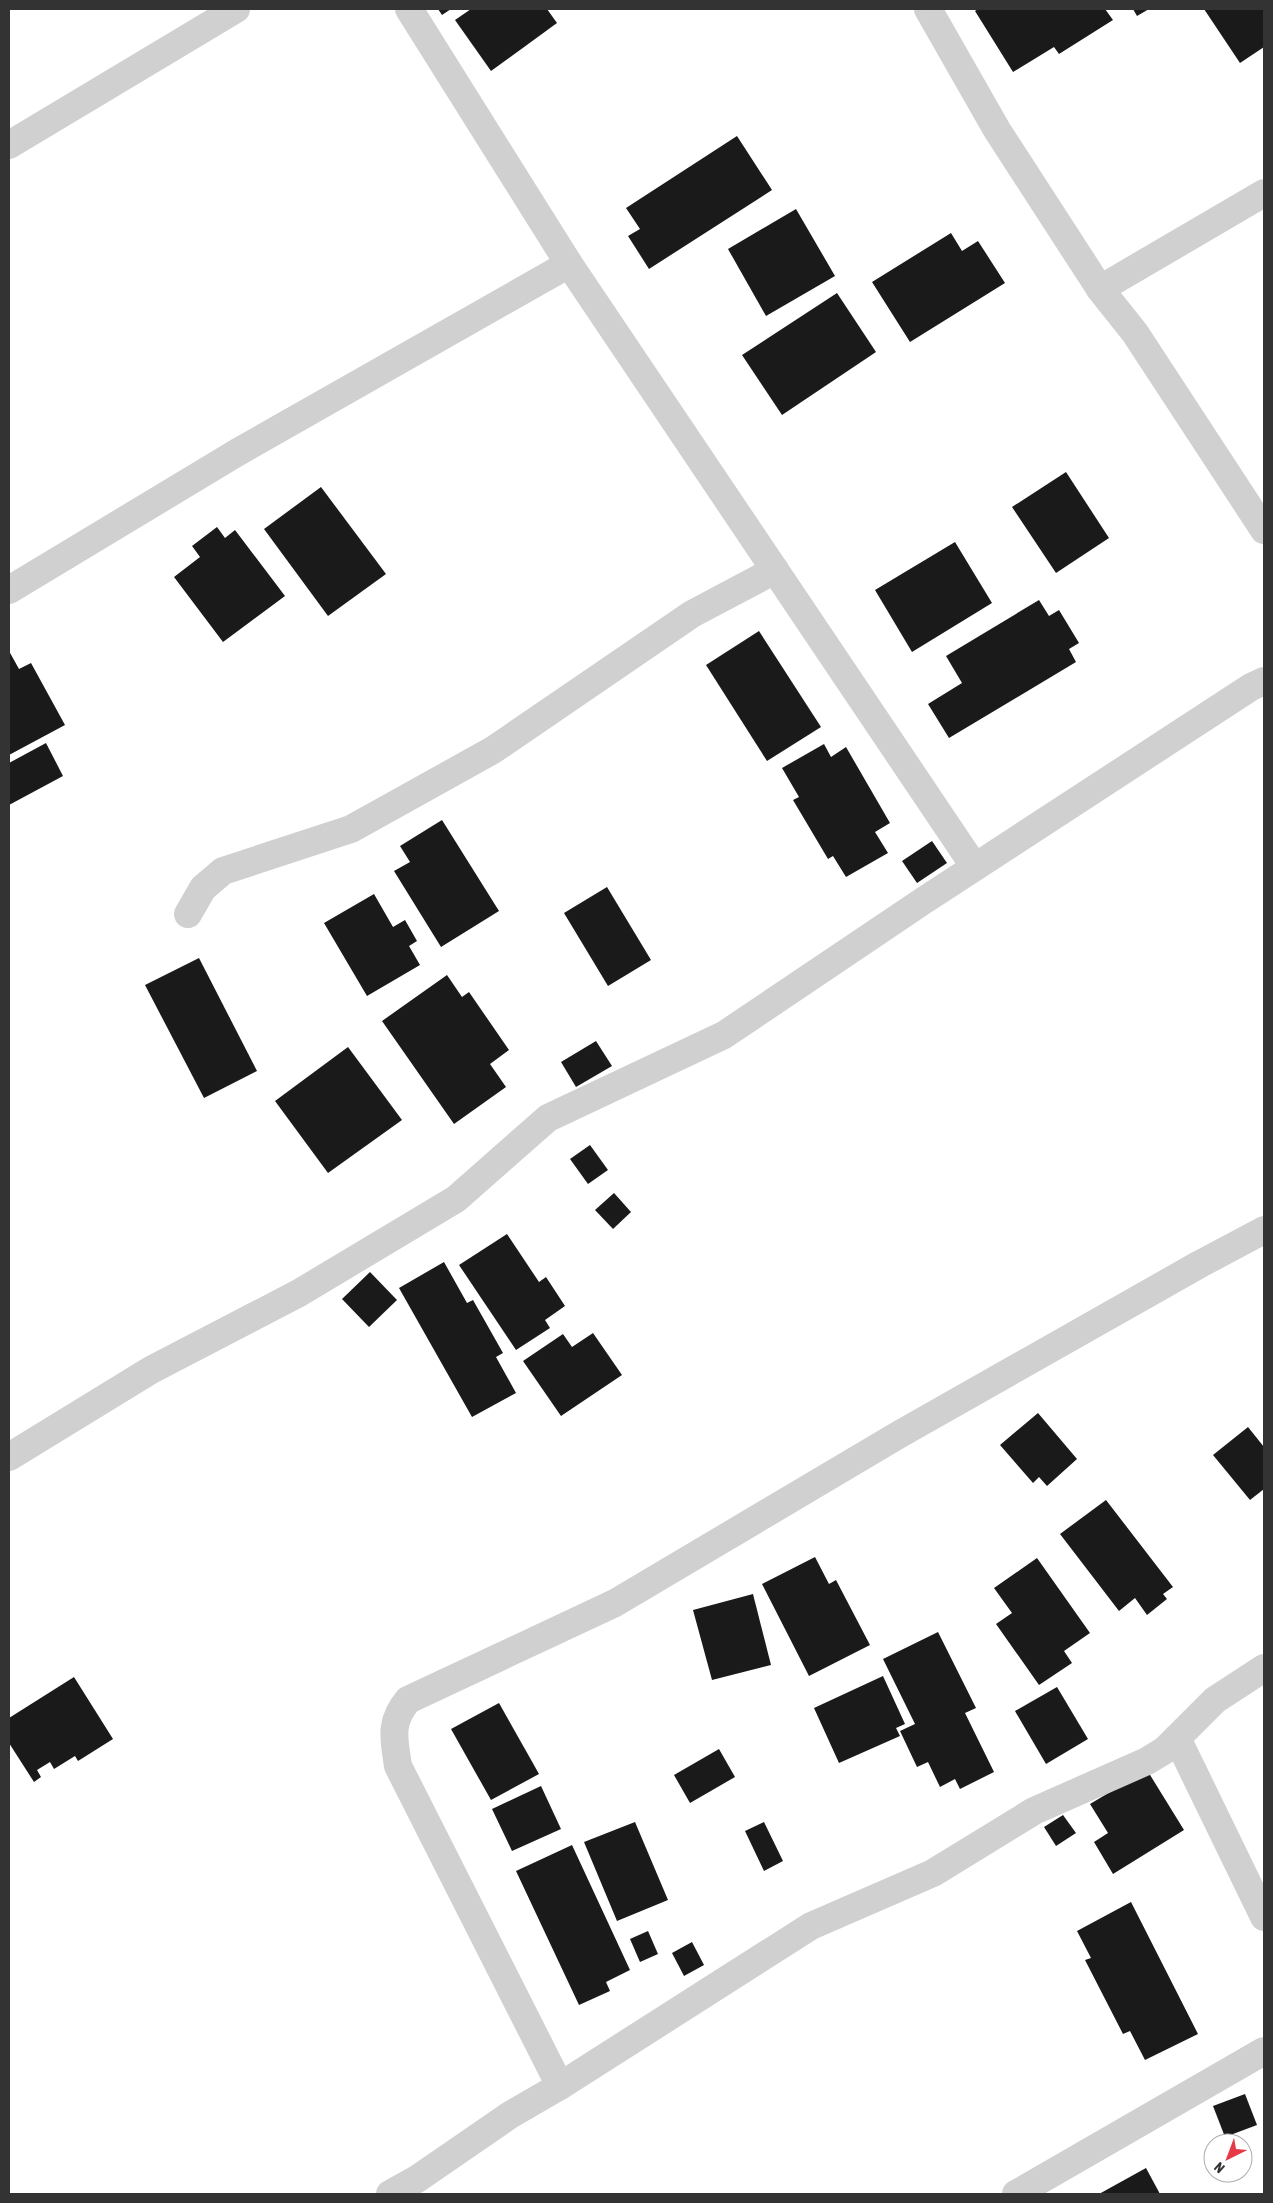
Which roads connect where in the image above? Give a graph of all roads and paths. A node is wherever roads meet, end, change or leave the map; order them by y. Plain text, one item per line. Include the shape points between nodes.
1 (236, 9) edge
2 (409, 9) edge
3 (928, 9) edge
4 (9, 145) edge
5 (1264, 193) edge
6 (569, 264) junction
7 (1100, 289) junction
8 (1264, 530) edge
9 (775, 570) junction
10 (9, 590) edge
11 (1264, 681) edge
12 (974, 866) junction
13 (188, 914) dead end
14 (1264, 1230) edge
15 (9, 1457) edge
16 (1264, 1668) edge
17 (1177, 1738) junction
18 (1264, 1917) edge
19 (1264, 2051) edge
20 (560, 2086) junction
21 (390, 2194) edge
22 (1016, 2194) edge

1 - 4 street
2 - 6 street
3 - 7 street via 997,130
5 - 7 street
6 - 9 street
6 - 10 street via 238,452
7 - 8 street via 1135,333
9 - 12 street
9 - 13 street via 692,614 493,750 351,829 223,871 203,888
11 - 12 street
12 - 15 street via 724,1035 548,1118 456,1199 299,1293 151,1370
14 - 20 street via 900,1434 615,1603 408,1700 399,1711 393,1732 398,1766
16 - 17 street via 1215,1700
17 - 18 street
17 - 20 street via 1147,1761 1034,1811 933,1873 811,1926
19 - 22 street
20 - 21 street

